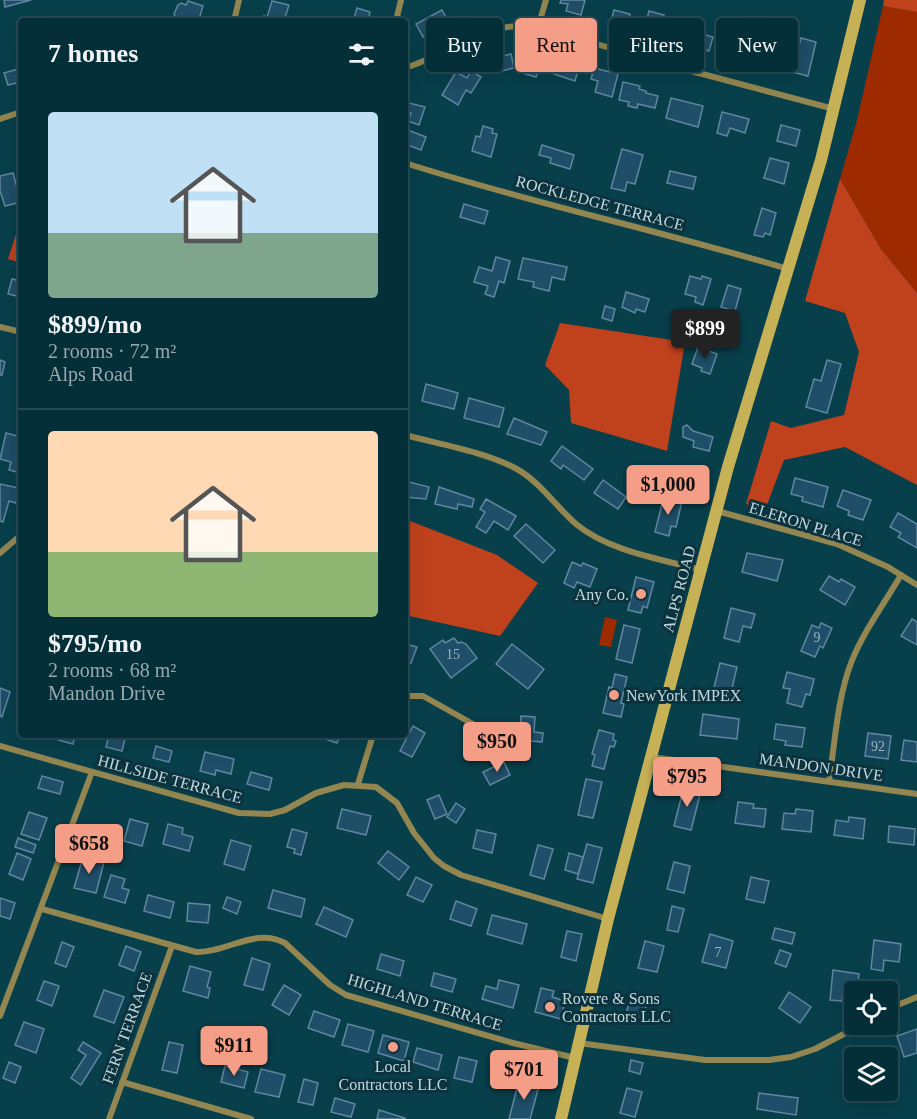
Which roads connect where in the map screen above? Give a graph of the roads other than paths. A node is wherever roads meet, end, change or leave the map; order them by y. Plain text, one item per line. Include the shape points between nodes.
1 (239, 0) edge
2 (401, 0) edge
3 (546, 0) edge
4 (860, 0) edge
5 (235, 18) edge
6 (397, 18) edge
7 (541, 18) edge
8 (515, 26) edge
9 (597, 44) edge
10 (408, 67) edge
11 (834, 109) junction
12 (18, 113) edge
13 (0, 119) edge
14 (408, 164) edge
15 (788, 269) junction
16 (0, 327) edge
17 (18, 331) edge
18 (408, 436) edge
19 (717, 511) junction
20 (18, 538) edge
21 (0, 554) edge
22 (701, 570) junction
23 (901, 575) junction
24 (917, 585) edge
25 (408, 696) edge
26 (489, 733) dead end
27 (372, 738) edge
28 (0, 746) edge
29 (651, 757) junction
30 (92, 772) junction
31 (829, 782) junction
32 (358, 784) junction
33 (917, 794) edge
34 (42, 909) junction
35 (608, 919) junction
36 (172, 946) junction
37 (917, 997) edge
38 (898, 1005) edge
39 (0, 1016) edge
40 (844, 1034) edge
41 (579, 1042) junction
42 (575, 1058) junction
43 (122, 1082) junction
44 (109, 1119) edge
45 (251, 1119) edge
46 (561, 1119) edge

1 - 5 street
2 - 6 street
3 - 7 street
4 - 11 main road, ALPS ROAD
8 - 10 street via 472,35
9 - 11 street
11 - 15 main road, ALPS ROAD
12 - 13 street
14 - 15 street, ROCKLEDGE TERRACE
15 - 19 main road, ALPS ROAD
16 - 17 street
18 - 22 street via 502,462 536,482 575,523 599,539
19 - 22 main road, ALPS ROAD
19 - 23 street, ELERON PLACE via 837,544
20 - 21 street
22 - 29 main road, ALPS ROAD
23 - 24 street, ELERON PLACE
23 - 31 street via 851,662
25 - 26 street via 423,696
27 - 32 street
28 - 30 street, HILLSIDE TERRACE
29 - 31 street, MANDON DRIVE
29 - 35 main road, ALPS ROAD
30 - 32 street, HILLSIDE TERRACE via 254,815 285,810 330,788
30 - 34 street
31 - 33 street, MANDON DRIVE
32 - 35 street, HILLSIDE TERRACE via 376,787 397,803 423,847 460,875
34 - 36 street, HIGHLAND TERRACE
34 - 39 street
35 - 41 main road, ALPS ROAD
36 - 42 street, HIGHLAND TERRACE via 208,952 255,938 276,938 346,995
36 - 43 street, FERN TERRACE
37 - 38 street
40 - 41 street via 815,1049 769,1060 705,1060
41 - 42 main road, ALPS ROAD
42 - 46 main road, ALPS ROAD
43 - 44 street, FERN TERRACE
43 - 45 street

